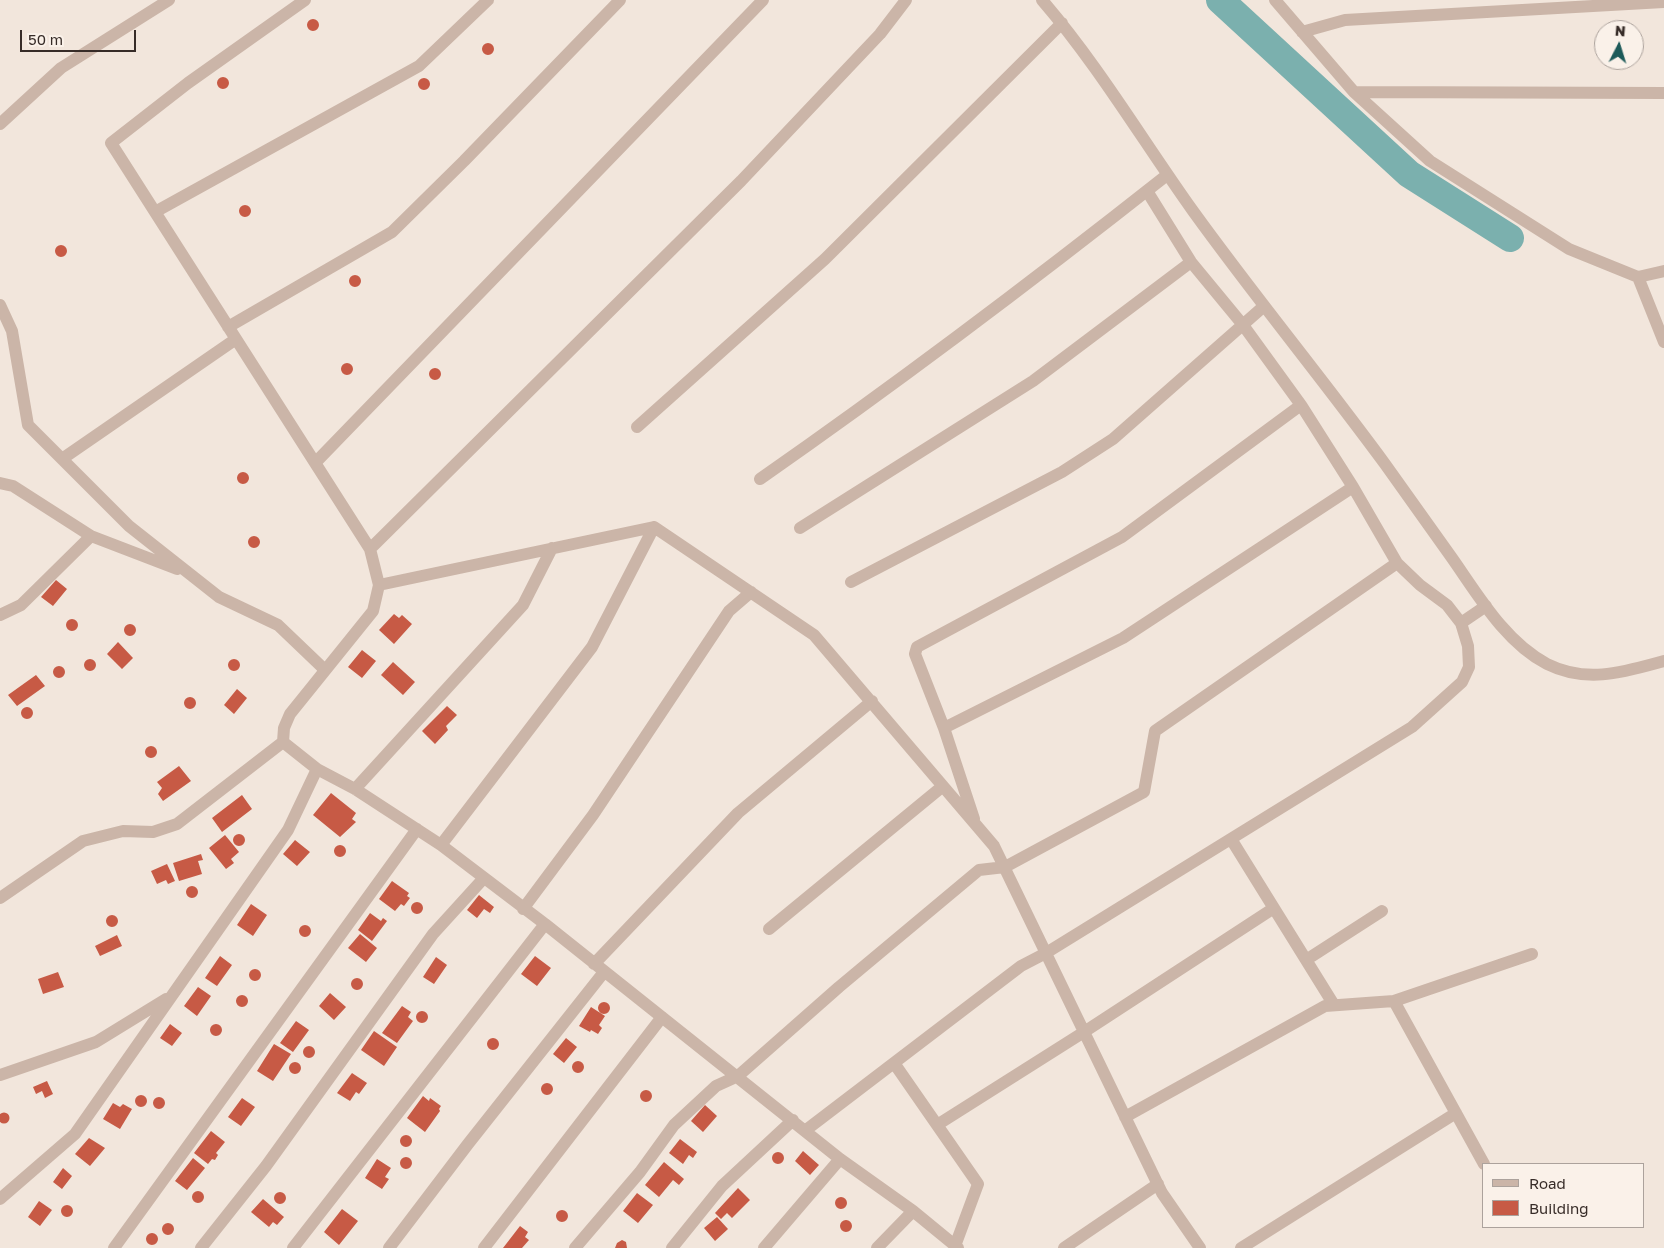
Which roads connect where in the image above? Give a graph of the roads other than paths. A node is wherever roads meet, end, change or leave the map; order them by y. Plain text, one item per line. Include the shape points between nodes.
1 (169, 0) edge
2 (305, 0) edge
3 (488, 0) edge
4 (620, 0) edge
5 (763, 0) edge
6 (906, 0) edge
7 (1042, 0) edge
8 (1275, 0) edge
9 (1664, 2) edge
10 (1062, 23) junction
11 (1302, 32) junction
12 (1354, 92) junction
13 (1664, 93) edge
14 (0, 124) edge
15 (1167, 175) junction
16 (1146, 191) junction
17 (155, 212) junction
18 (1191, 262) junction
19 (1664, 271) edge
20 (1638, 277) junction
21 (0, 305) edge
22 (1263, 307) junction
23 (1243, 325) junction
24 (228, 327) junction
25 (236, 338) junction
26 (1664, 342) edge
27 (1301, 405) junction
28 (637, 427) dead end
29 (62, 459) junction
30 (315, 463) junction
31 (760, 479) dead end
32 (0, 483) edge
33 (1353, 487) junction
34 (654, 527) junction
35 (800, 528) dead end
36 (91, 536) junction
37 (552, 548) junction
38 (370, 549) junction
39 (1397, 563) junction
40 (189, 573) junction
41 (851, 582) dead end
42 (379, 585) junction
43 (751, 592) junction
44 (1486, 606) junction
45 (0, 615) edge
46 (1461, 623) junction
47 (1664, 661) edge
48 (324, 670) junction
49 (872, 702) junction
50 (944, 728) junction
51 (283, 742) junction
52 (317, 769) junction
53 (943, 786) junction
54 (355, 789) junction
55 (976, 826) junction
56 (417, 829) junction
57 (1231, 839) junction
58 (441, 845) junction
59 (1005, 867) junction
60 (483, 879) junction
61 (0, 898) edge
62 (1274, 908) junction
63 (523, 909) junction
64 (1382, 911) dead end
65 (545, 924) junction
66 (769, 929) dead end
67 (1046, 953) junction
68 (1532, 954) dead end
69 (1306, 960) junction
70 (599, 968) junction
71 (170, 996) junction
72 (1394, 1001) junction
73 (1334, 1005) junction
74 (662, 1017) junction
75 (1084, 1032) junction
76 (894, 1063) junction
77 (0, 1075) edge
78 (738, 1076) junction
79 (1456, 1113) junction
80 (1125, 1117) junction
81 (793, 1120) junction
82 (937, 1125) junction
83 (806, 1130) junction
84 (840, 1159) junction
85 (1483, 1163) edge
86 (1158, 1184) junction
87 (0, 1200) edge
88 (913, 1211) junction
89 (957, 1247) edge
90 (114, 1248) edge
91 (201, 1248) edge
92 (293, 1248) edge
93 (389, 1248) edge
94 (484, 1248) edge
95 (575, 1248) edge
96 (672, 1248) edge
97 (764, 1248) edge
98 (876, 1248) edge
99 (1064, 1248) edge
100 (1200, 1248) edge
101 (1240, 1248) edge

1 - 14 street via 61,68
2 - 17 street via 188,83 111,143
3 - 17 street via 419,66
4 - 24 street via 392,232
5 - 30 street
6 - 38 street via 880,34 741,181
7 - 10 street
8 - 11 street
9 - 11 street via 1345,20
10 - 15 street
10 - 28 street via 825,259
11 - 12 street
12 - 13 street
12 - 20 street via 1430,161 1569,249
15 - 16 street
15 - 22 street
16 - 18 street
16 - 31 street via 1003,304 881,395
17 - 24 street
18 - 23 street
18 - 35 street via 1033,381
19 - 20 street
20 - 26 street
21 - 29 street via 12,331 28,425
22 - 23 street
22 - 44 street via 1383,462
23 - 27 street
23 - 41 street via 1091,454 1001,506
24 - 25 street
25 - 29 street
25 - 30 street
27 - 33 street
27 - 50 street via 1122,538 917,647 915,654
29 - 40 street via 129,526
30 - 38 street
32 - 36 street via 13,486
33 - 39 street
33 - 50 street via 1123,638
34 - 37 street
34 - 43 street
34 - 58 street via 592,647
36 - 40 street
36 - 45 street via 21,605
37 - 42 street
37 - 54 street via 523,605
38 - 42 street
39 - 46 street via 1447,605
39 - 59 street via 1155,731 1144,792
40 - 48 street via 219,597 278,625
42 - 48 street via 373,611
43 - 49 street via 814,635
43 - 63 street via 729,611 593,815
44 - 46 street
44 - 47 street via 1518,644 1548,664 1576,673 1608,676
46 - 57 street via 1468,646 1469,668 1462,682 1412,727
48 - 51 street via 290,714
49 - 53 street
49 - 70 street via 738,812
50 - 55 street
51 - 52 street
51 - 61 street via 178,824 152,832 123,832 83,841
52 - 54 street
52 - 71 street via 288,830
53 - 55 street
53 - 66 street
54 - 56 street
55 - 59 street via 994,846
56 - 58 street
56 - 90 street
57 - 62 street
57 - 67 street
58 - 60 street
59 - 67 street
59 - 78 street via 979,870
60 - 63 street
60 - 91 street via 433,934 266,1166
62 - 69 street
62 - 75 street
63 - 65 street
64 - 69 street
65 - 70 street
65 - 92 street
67 - 75 street
67 - 76 street via 1021,966
68 - 72 street
69 - 73 street
70 - 74 street
70 - 93 street
71 - 77 street via 96,1042
71 - 87 street via 75,1134
72 - 73 street
72 - 79 street
73 - 80 street via 1326,1006
74 - 78 street
74 - 94 street
75 - 80 street
75 - 82 street
76 - 82 street
76 - 83 street
78 - 81 street
78 - 95 street via 716,1086 674,1125 640,1172
79 - 85 street
79 - 101 street
80 - 86 street
81 - 83 street
81 - 96 street via 722,1186
82 - 89 street via 978,1184
83 - 84 street
84 - 88 street
84 - 97 street
86 - 99 street
86 - 100 street
88 - 89 street
88 - 98 street

